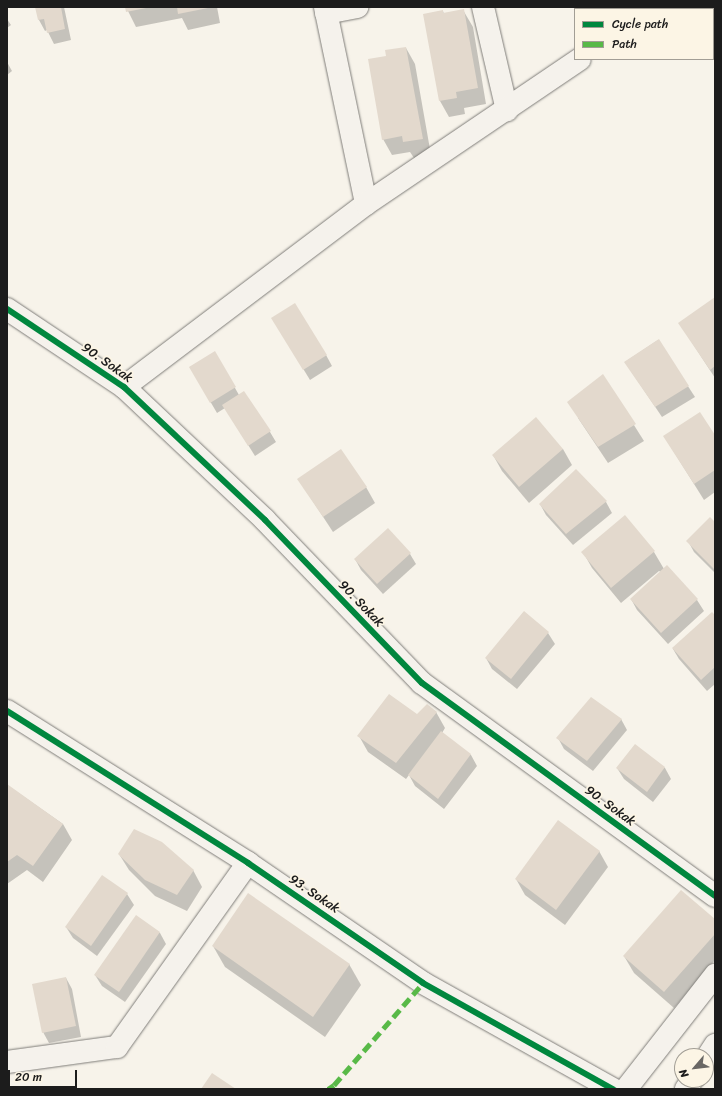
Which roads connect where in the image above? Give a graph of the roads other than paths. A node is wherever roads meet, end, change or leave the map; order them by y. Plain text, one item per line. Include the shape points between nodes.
1 (357, 7) edge
2 (483, 7) edge
3 (325, 10) edge
4 (579, 60) edge
5 (507, 110) junction
6 (366, 204) junction
7 (8, 310) edge
8 (124, 387) junction
9 (7, 711) edge
10 (248, 863) junction
11 (715, 896) edge
12 (715, 975) edge
13 (7, 1062) edge
14 (613, 1089) edge
15 (626, 1089) edge

1 - 3 street
2 - 5 street
3 - 6 street
4 - 5 street
5 - 6 street
6 - 8 street
7 - 8 street, 90. Sokak
8 - 11 street, 90. Sokak via 265,520 422,683
9 - 10 street, 93. Sokak
10 - 13 street via 117,1047
10 - 14 street, 93. Sokak via 423,982
12 - 15 street

